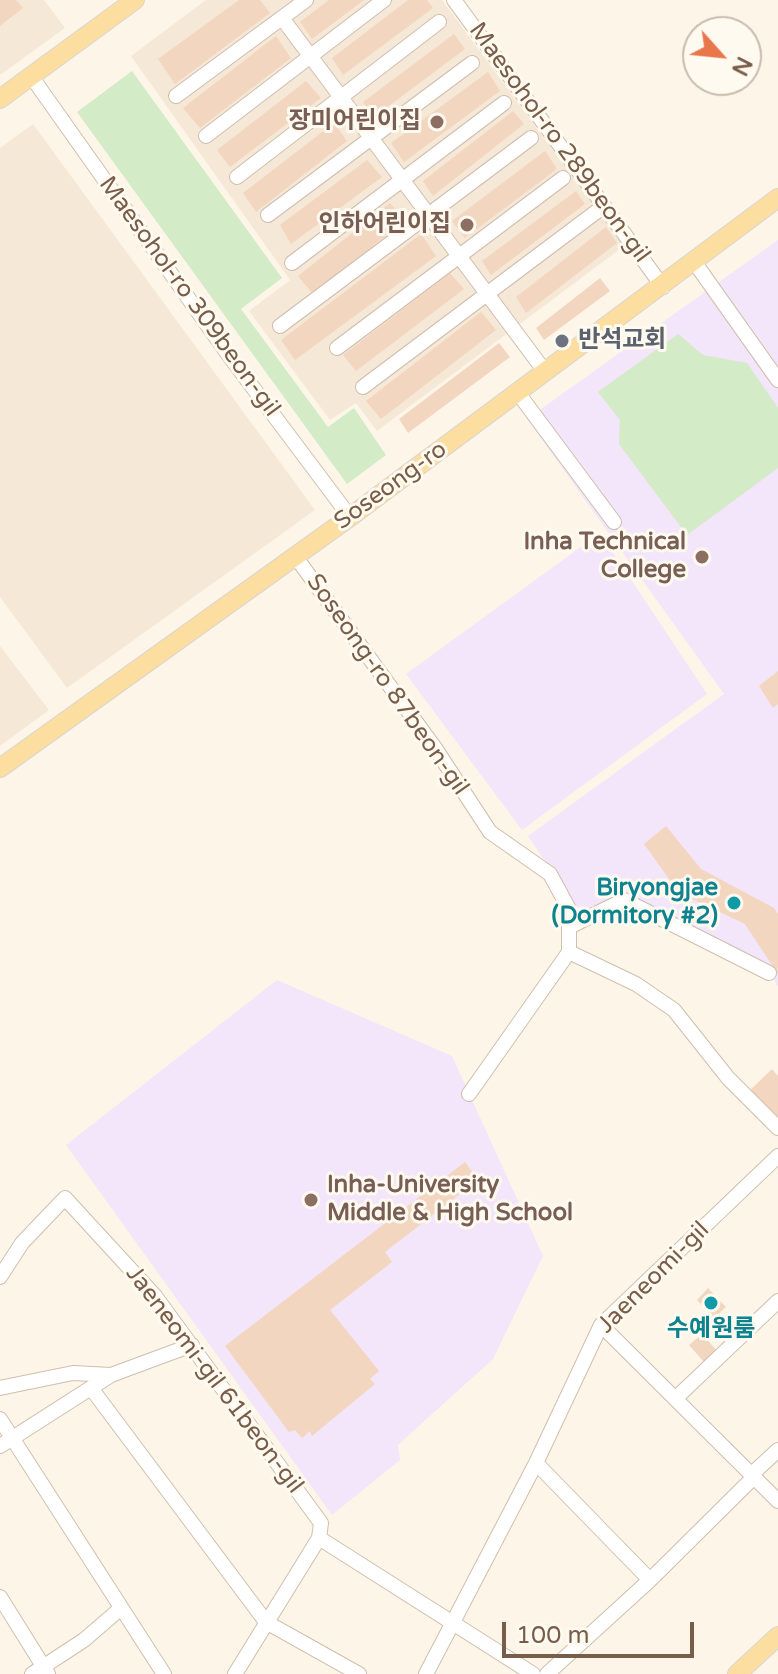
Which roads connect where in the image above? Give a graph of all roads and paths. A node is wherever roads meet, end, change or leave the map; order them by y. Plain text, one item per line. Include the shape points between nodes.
1 (135, 0) edge
2 (306, 0) edge
3 (384, 0) edge
4 (454, 0) edge
5 (282, 18) junction
6 (439, 22) dead end
7 (310, 55) junction
8 (472, 63) dead end
9 (31, 76) junction
10 (176, 96) dead end
11 (341, 97) junction
12 (0, 99) edge
13 (504, 103) dead end
14 (206, 136) dead end
15 (370, 137) junction
16 (531, 138) dead end
17 (237, 177) dead end
18 (563, 178) dead end
19 (402, 179) junction
20 (778, 198) edge
21 (604, 206) junction
22 (268, 215) dead end
23 (428, 215) junction
24 (458, 256) junction
25 (292, 263) dead end
26 (695, 263) junction
27 (663, 287) junction
28 (487, 294) junction
29 (280, 326) dead end
30 (337, 348) dead end
31 (546, 373) junction
32 (778, 380) edge
33 (363, 387) dead end
34 (518, 393) junction
35 (350, 517) junction
36 (614, 522) dead end
37 (295, 556) junction
38 (0, 768) edge
39 (624, 900) junction
40 (571, 926) junction
41 (569, 952) junction
42 (469, 1094) dead end
43 (778, 1128) edge
44 (778, 1156) edge
45 (0, 1277) edge
46 (778, 1301) edge
47 (601, 1325) junction
48 (192, 1345) junction
49 (111, 1375) junction
50 (0, 1388) edge
51 (91, 1388) junction
52 (676, 1398) junction
53 (0, 1419) edge
54 (13, 1437) junction
55 (0, 1446) edge
56 (778, 1450) edge
57 (536, 1463) junction
58 (753, 1476) junction
59 (778, 1501) edge
60 (319, 1538) junction
61 (650, 1580) junction
62 (0, 1597) edge
63 (120, 1609) junction
64 (266, 1622) junction
65 (454, 1624) junction
66 (778, 1636) edge
67 (41, 1672) edge
68 (164, 1674) edge
69 (235, 1674) edge
70 (359, 1674) edge
71 (426, 1674) edge
72 (533, 1674) edge
73 (547, 1674) edge
74 (737, 1674) edge

1 - 9 main road
2 - 5 street
3 - 7 street
4 - 21 street, Maesohol-ro 289beon-gil
5 - 7 street
5 - 10 street
6 - 11 street
7 - 11 street
7 - 14 street
8 - 15 street
9 - 12 main road
9 - 35 street, Maesohol-ro 309beon-gil
11 - 15 street
11 - 17 street
13 - 19 street
15 - 19 street
15 - 22 street
16 - 23 street
18 - 24 street
19 - 23 street
19 - 25 street
20 - 26 main road, Soseong-ro
21 - 27 street, Maesohol-ro 289beon-gil
21 - 28 street
23 - 24 street
23 - 29 street
24 - 28 street
24 - 30 street
26 - 27 main road, Soseong-ro
26 - 32 street
27 - 31 main road, Soseong-ro
28 - 31 street
28 - 33 street
31 - 34 main road, Soseong-ro
34 - 35 main road, Soseong-ro
34 - 36 street
35 - 37 main road, Soseong-ro
37 - 38 main road, Soseong-ro
37 - 40 street, Soseong-ro 87beon-gil via 477,814 504,845 550,874 569,909
39 - 39 street via 706,941 769,973 690,934
39 - 40 street
40 - 41 street
41 - 42 street
41 - 43 street via 636,984 674,1010 728,1078
44 - 47 street, Jaeneomi-gil
45 - 48 street, Jaeneomi-gil 61beon-gil via 22,1243 65,1198 155,1296
46 - 52 street
47 - 52 street
47 - 57 street, Jaeneomi-gil
48 - 49 street
48 - 60 street, Jaeneomi-gil 61beon-gil via 321,1523
49 - 50 street via 73,1373
49 - 51 street
51 - 54 street
51 - 64 street
52 - 58 street
53 - 54 street
54 - 55 street
54 - 63 street
56 - 58 street
57 - 61 street
57 - 65 street, Jaeneomi-gil
58 - 59 street
58 - 61 street
60 - 64 street
60 - 65 street
61 - 73 street
62 - 67 street
63 - 67 street
63 - 68 street
64 - 69 street
64 - 70 street
65 - 71 street, Jaeneomi-gil
65 - 72 street
66 - 74 main road

